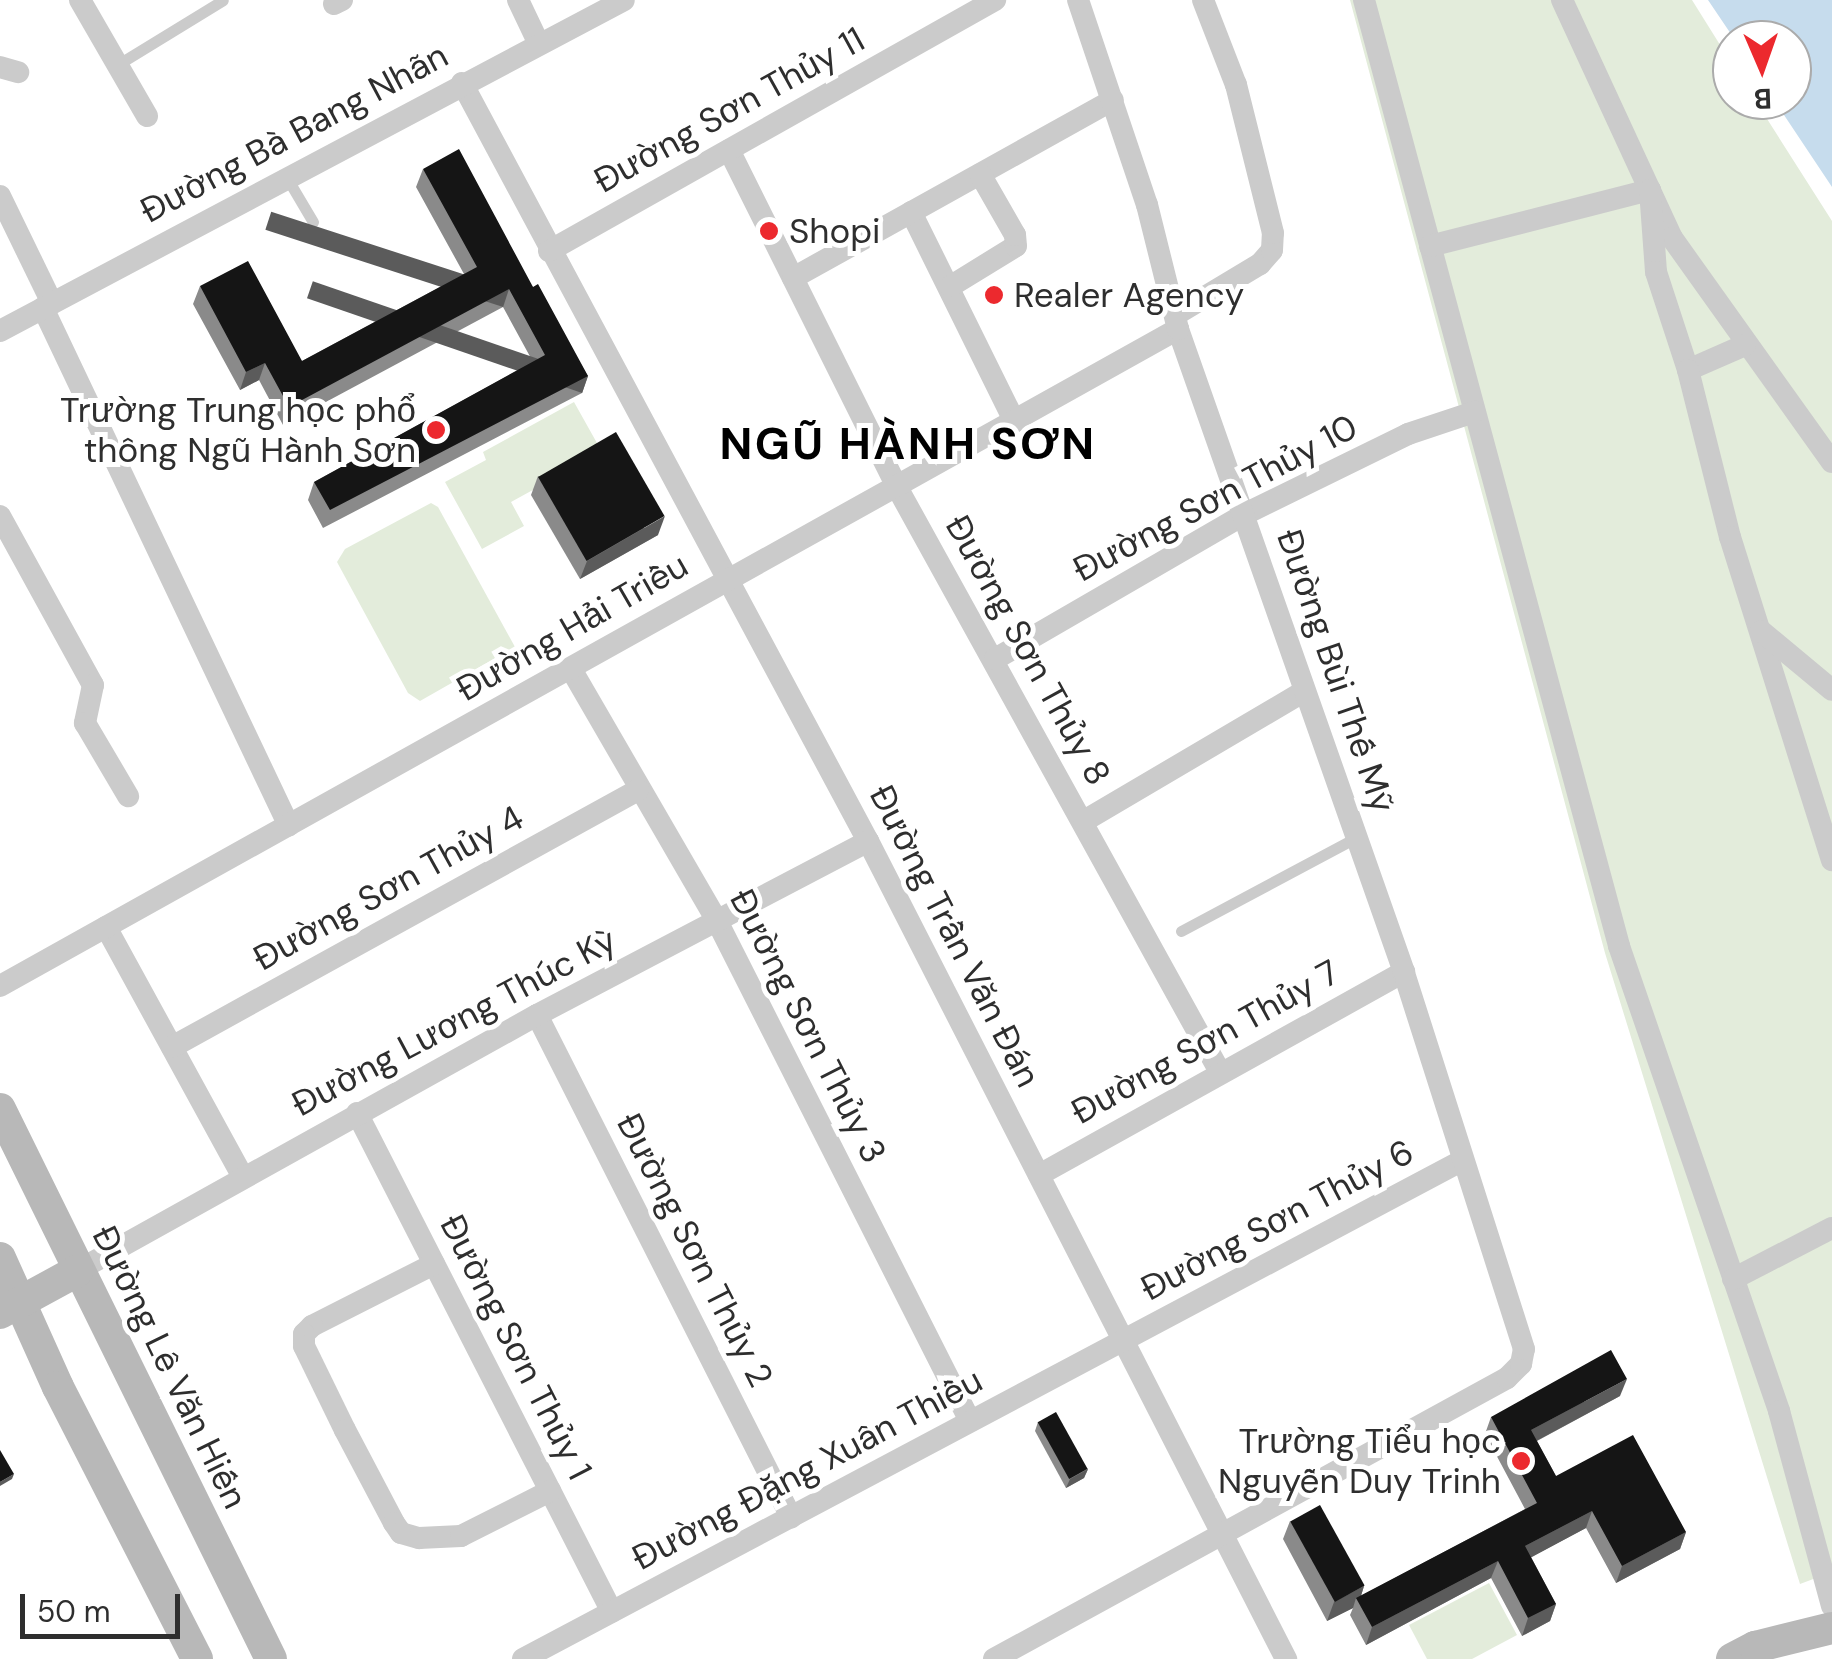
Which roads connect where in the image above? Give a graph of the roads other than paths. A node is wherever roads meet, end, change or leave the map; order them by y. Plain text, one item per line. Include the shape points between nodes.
1 (80, 0) edge
2 (223, 0) edge
3 (518, 0) edge
4 (624, 0) edge
5 (995, 0) edge
6 (1078, 0) edge
7 (1203, 0) edge
8 (1364, 0) edge
9 (1562, 0) edge
10 (538, 42) junction
11 (117, 65) junction
12 (462, 83) junction
13 (1113, 100) junction
14 (147, 116) dead end
15 (729, 150) junction
16 (980, 174) junction
17 (287, 177) junction
18 (1650, 190) junction
19 (0, 196) edge
20 (911, 212) junction
21 (313, 222) dead end
22 (1430, 246) junction
23 (549, 251) junction
24 (793, 278) junction
25 (950, 286) junction
26 (48, 305) junction
27 (1176, 322) junction
28 (0, 331) edge
29 (1744, 345) junction
30 (1688, 370) junction
31 (1474, 412) junction
32 (1015, 422) junction
33 (1832, 462) edge
34 (898, 489) junction
35 (1245, 514) junction
36 (0, 516) edge
37 (727, 579) junction
38 (1761, 631) junction
39 (995, 659) junction
40 (571, 669) junction
41 (1832, 690) edge
42 (1305, 692) junction
43 (638, 790) junction
44 (128, 796) dead end
45 (1084, 821) junction
46 (289, 826) junction
47 (1356, 837) junction
48 (868, 841) junction
49 (1832, 860) edge
50 (716, 921) junction
51 (106, 927) junction
52 (1180, 931) dead end
53 (1404, 972) junction
54 (0, 986) edge
55 (538, 1015) junction
56 (172, 1046) junction
57 (1220, 1072) junction
58 (0, 1109) edge
59 (358, 1113) junction
60 (1463, 1160) junction
61 (1039, 1175) junction
62 (244, 1177) junction
63 (1832, 1228) edge
64 (0, 1258) edge
65 (434, 1264) junction
66 (77, 1271) junction
67 (1734, 1278) junction
68 (10, 1307) edge
69 (1124, 1340) junction
70 (970, 1422) junction
71 (550, 1491) junction
72 (791, 1517) junction
73 (1224, 1532) junction
74 (1832, 1606) edge
75 (612, 1612) junction
76 (1832, 1630) edge
77 (1030, 1650) edge
78 (197, 1659) edge
79 (271, 1659) edge
80 (523, 1659) edge
81 (994, 1659) edge
82 (1286, 1659) edge
83 (1732, 1659) edge
84 (1803, 1659) edge

1 - 11 street
2 - 11 lane
3 - 10 street
4 - 10 street, Đường Bà Bang Nhãn
5 - 15 street, Đường Sơn Thủy 11
6 - 13 street, Đường Bùi Thế Mỹ
7 - 27 street, Đường Hải Triều via 1236,85 1274,233 1272,250 1260,264
8 - 22 street
9 - 18 street
10 - 12 street, Đường Bà Bang Nhãn
11 - 14 street
12 - 17 street, Đường Bà Bang Nhãn
12 - 23 street, Đường Trần Văn Đán
13 - 16 street
13 - 27 street, Đường Bùi Thế Mỹ
15 - 23 street, Đường Sơn Thủy 11
15 - 24 street, Đường Sơn Thủy 8
16 - 20 street
16 - 25 street via 1016,246
17 - 21 lane
17 - 26 street, Đường Bà Bang Nhãn
18 - 22 street
18 - 29 street via 1672,238
18 - 30 street via 1656,272
19 - 26 street
20 - 24 street
20 - 25 street
22 - 31 street
23 - 37 street, Đường Trần Văn Đán
24 - 34 street, Đường Sơn Thủy 8
25 - 32 street
26 - 28 street, Đường Bà Bang Nhãn
26 - 46 street
27 - 32 street, Đường Hải Triều
27 - 35 street, Đường Bùi Thế Mỹ
29 - 30 street
29 - 33 street
30 - 38 street
31 - 35 street, Đường Sơn Thủy 10 via 1377,448
31 - 67 street via 1620,946
32 - 34 street, Đường Hải Triều
34 - 37 street, Đường Hải Triều
34 - 39 street, Đường Sơn Thủy 8
35 - 39 street, Đường Sơn Thủy 10
35 - 42 street, Đường Bùi Thế Mỹ
36 - 44 street via 93,684 85,723
37 - 40 street, Đường Hải Triều
37 - 48 street, Đường Trần Văn Đán
38 - 41 street
38 - 49 street
39 - 45 street, Đường Sơn Thủy 8
40 - 43 street, Đường Sơn Thủy 3
40 - 46 street, Đường Hải Triều
42 - 45 street
42 - 47 street, Đường Bùi Thế Mỹ
43 - 50 street, Đường Sơn Thủy 3
43 - 56 street, Đường Sơn Thủy 4
45 - 57 street, Đường Sơn Thủy 8
46 - 51 street, Đường Hải Triều
47 - 52 lane
47 - 53 street, Đường Bùi Thế Mỹ
48 - 50 street, Đường Lương Thúc Kỳ
48 - 61 street, Đường Trần Văn Đán
50 - 55 street, Đường Lương Thúc Kỳ
50 - 70 street, Đường Sơn Thủy 3
51 - 54 street, Đường Hải Triều
51 - 56 street
53 - 57 street, Đường Sơn Thủy 7
53 - 60 street, Đường Bùi Thế Mỹ
55 - 59 street, Đường Lương Thúc Kỳ
55 - 72 street, Đường Sơn Thủy 2
56 - 62 street
57 - 61 street, Đường Sơn Thủy 7
58 - 66 main road, Đường Lê Văn Hiến
59 - 62 street, Đường Lương Thúc Kỳ
59 - 65 street, Đường Sơn Thủy 1
60 - 69 street, Đường Sơn Thủy 6
60 - 73 street, Đường Bùi Thế Mỹ via 1524,1350 1521,1364 1507,1378
61 - 69 street, Đường Trần Văn Đán
62 - 66 street, Đường Lương Thúc Kỳ
63 - 67 street
64 - 68 main road
65 - 71 street, Đường Sơn Thủy 1
65 - 71 street via 304,1334 345,1430 402,1533 461,1536
66 - 68 main road
66 - 79 main road, Đường Lê Văn Hiến
67 - 74 street via 1779,1411
68 - 78 main road
69 - 70 street, Đường Đặng Xuân Thiều
69 - 73 street, Đường Trần Văn Đán
70 - 72 street, Đường Đặng Xuân Thiều
71 - 75 street, Đường Sơn Thủy 1
72 - 75 street, Đường Đặng Xuân Thiều
73 - 77 street
73 - 82 street, Đường Trần Văn Đán
75 - 80 street, Đường Đặng Xuân Thiều
76 - 83 main road via 1755,1647
76 - 84 main road
77 - 81 street

